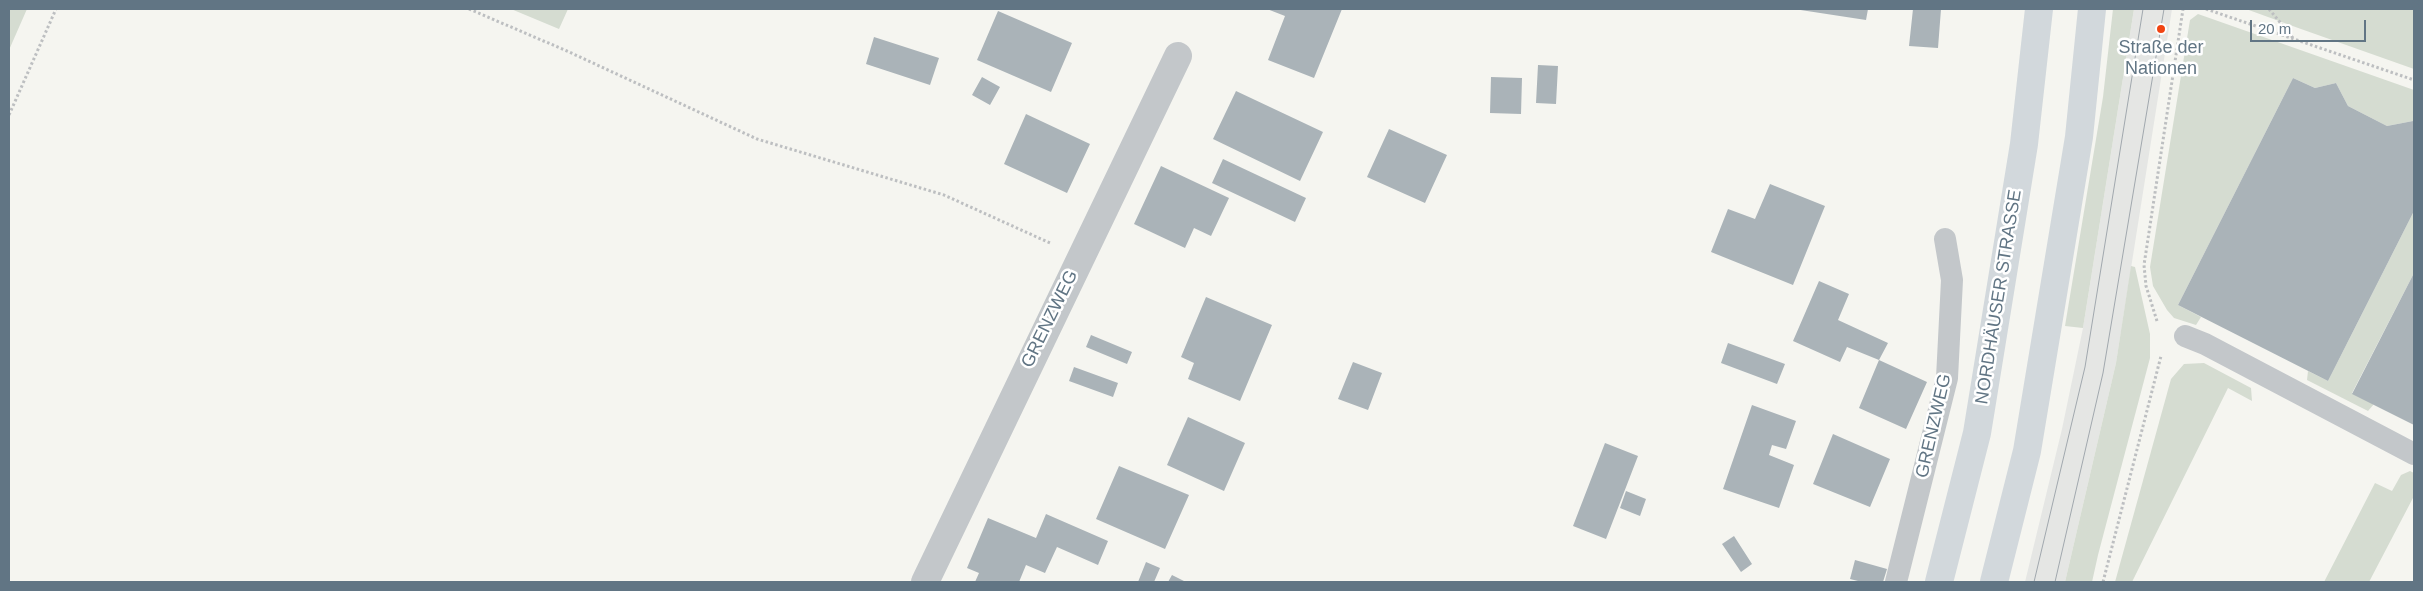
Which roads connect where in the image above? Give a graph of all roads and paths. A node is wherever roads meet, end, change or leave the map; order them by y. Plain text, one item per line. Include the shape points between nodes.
1 (56, 9) edge
2 (469, 9) edge
3 (2039, 9) edge
4 (2092, 9) edge
5 (2183, 9) edge
6 (2206, 9) edge
7 (2269, 9) edge
8 (2294, 39) junction
9 (1178, 56) dead end
10 (2414, 80) edge
11 (9, 115) edge
12 (1945, 239) dead end
13 (1080, 257) junction
14 (2160, 330) dead end
15 (2185, 336) dead end
16 (2161, 347) dead end
17 (2414, 454) edge
18 (925, 582) edge
19 (1896, 582) edge
20 (1939, 582) edge
21 (1994, 582) edge
22 (2103, 582) edge

1 - 11 path
2 - 13 path via 757,139 944,195
3 - 20 main road, NORDHÄUSER STRASSE via 2024,144 1977,433
4 - 21 main road via 2079,137 2027,450
5 - 14 path via 2144,265 2146,286
6 - 8 path
7 - 8 path
8 - 10 path
9 - 13 street, GRENZWEG
12 - 19 lane, GRENZWEG via 1952,280 1947,378
13 - 18 street, GRENZWEG
15 - 17 lane
16 - 22 path via 2160,365

